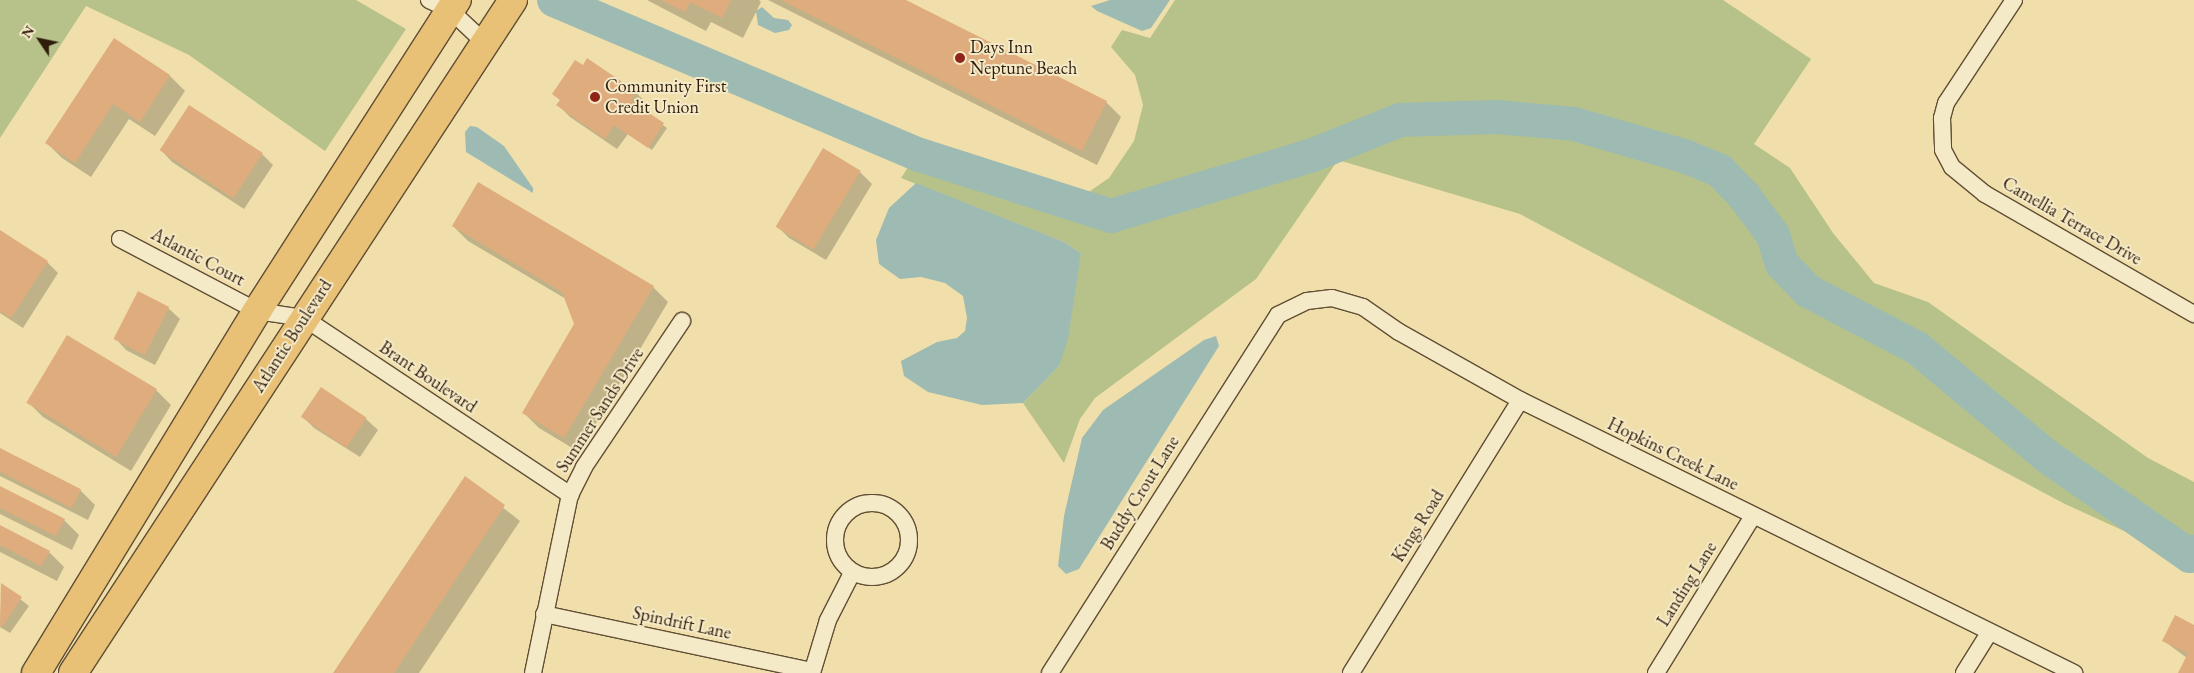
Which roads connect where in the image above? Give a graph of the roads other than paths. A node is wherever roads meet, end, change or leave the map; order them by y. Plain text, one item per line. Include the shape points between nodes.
1 (513, 0) edge
2 (2014, 0) edge
3 (446, 3) edge
4 (485, 43) junction
5 (120, 239) dead end
6 (257, 310) junction
7 (2194, 314) edge
8 (304, 318) junction
9 (682, 321) dead end
10 (1263, 335) joint
11 (1520, 400) junction
12 (570, 495) junction
13 (1753, 516) junction
14 (852, 573) junction
15 (77, 607) junction
16 (544, 614) junction
17 (1989, 634) junction
18 (812, 672) edge
19 (22, 673) edge
20 (36, 673) edge
21 (73, 673) edge
22 (533, 673) edge
23 (1050, 673) edge
24 (1351, 673) edge
25 (1656, 673) edge
26 (1964, 673) edge
27 (2074, 673) edge

1 - 4 highway, Atlantic Boulevard
2 - 7 street, Camellia Terrace Drive via 1946,102 1942,118 1942,150 1952,167 1985,194
3 - 4 street
3 - 6 highway
4 - 8 highway, Atlantic Boulevard
5 - 6 street, Atlantic Court
6 - 8 street, Brant Boulevard
6 - 15 highway
8 - 12 street, Brant Boulevard
8 - 21 highway, Atlantic Boulevard
9 - 12 street, Summer Sands Drive via 584,467
10 - 11 street, Hopkins Creek Lane via 1278,315 1307,301 1332,298 1363,307 1399,332
10 - 23 street, Buddy Crout Lane
11 - 13 street, Hopkins Creek Lane
11 - 24 street, Kings Road
12 - 16 street, Summer Sands Drive
13 - 17 street, Hopkins Creek Lane
13 - 25 street, Landing Lane
14 - 14 street via 878,578 901,565 911,540 902,515 880,502 871,503 854,506 836,526 835,552
14 - 18 street via 828,620
15 - 19 highway
15 - 20 highway
16 - 18 street, Spindrift Lane
16 - 22 street, Summer Sands Drive
17 - 26 street
17 - 27 street, Hopkins Creek Lane

